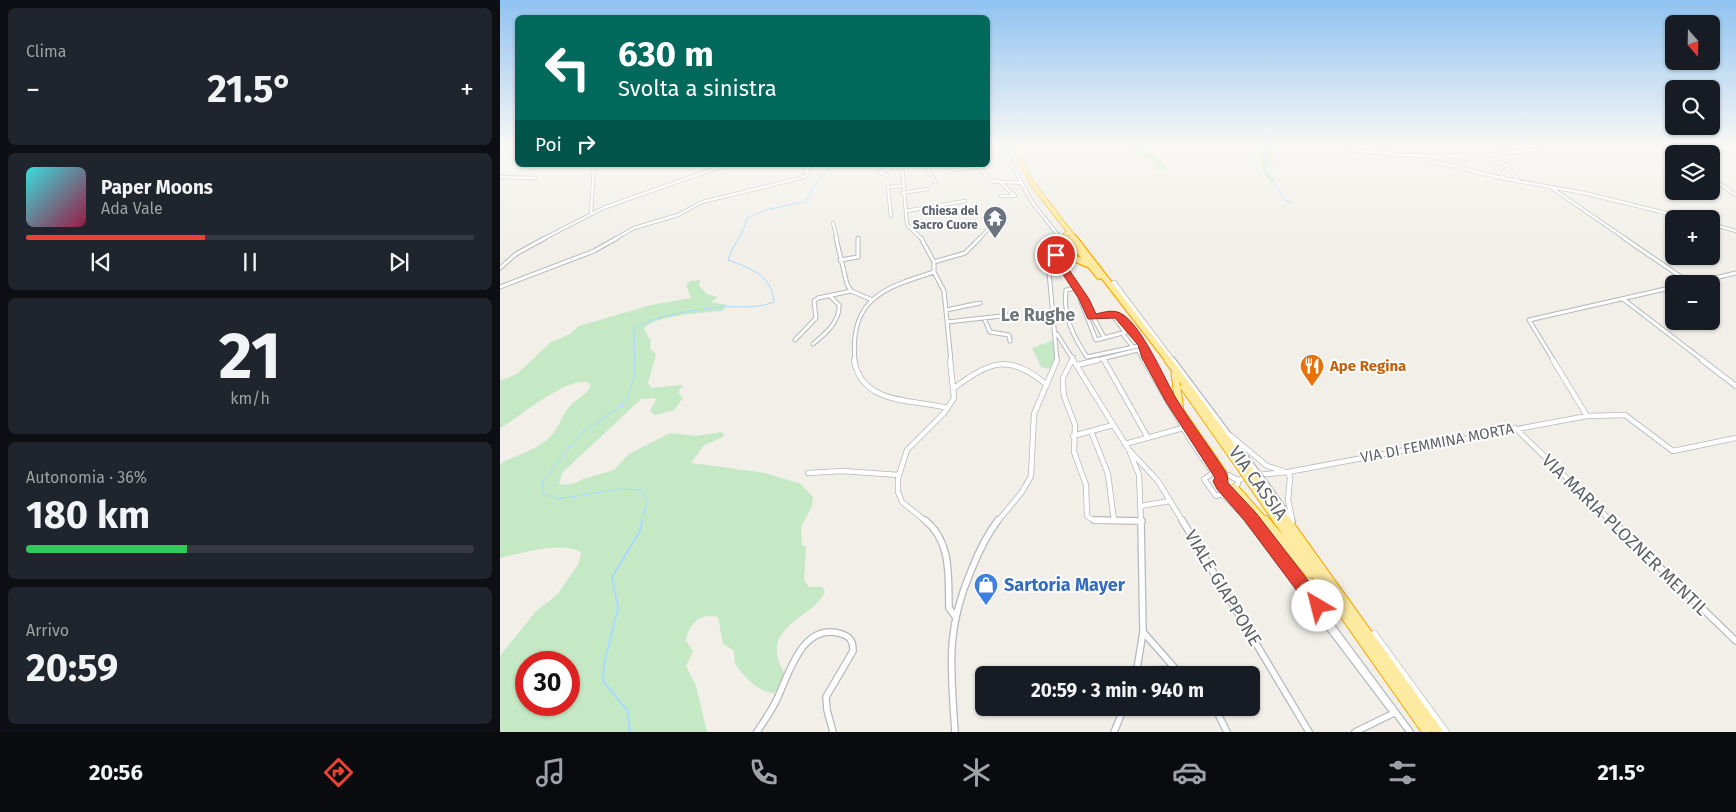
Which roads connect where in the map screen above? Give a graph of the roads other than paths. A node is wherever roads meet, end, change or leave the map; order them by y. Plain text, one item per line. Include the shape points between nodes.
1 (594, 179) edge
2 (681, 179) edge
3 (796, 179) edge
4 (902, 179) edge
5 (933, 179) edge
6 (988, 179) edge
7 (1019, 179) edge
8 (1027, 179) edge
9 (1505, 179) edge
10 (1517, 179) edge
11 (935, 182) dead end
12 (999, 182) junction
13 (1021, 182) junction
14 (1520, 182) junction
15 (1720, 184) edge
16 (902, 186) junction
17 (1551, 187) junction
18 (928, 189) dead end
19 (902, 193) junction
20 (1736, 195) edge
21 (1001, 196) dead end
22 (965, 201) dead end
23 (906, 211) junction
24 (591, 213) junction
25 (1665, 213) edge
26 (892, 216) dead end
27 (990, 221) dead end
28 (834, 223) dead end
29 (1720, 227) edge
30 (1736, 231) edge
31 (858, 237) dead end
32 (1074, 241) junction
33 (1090, 257) junction
34 (1059, 258) junction
35 (840, 260) junction
36 (934, 262) junction
37 (1092, 267) junction
38 (500, 268) edge
39 (934, 272) junction
40 (1736, 273) edge
41 (1677, 275) edge
42 (1720, 277) edge
43 (1072, 281) junction
44 (1114, 283) joint
45 (500, 287) edge
46 (1076, 288) junction
47 (1665, 289) edge
48 (1066, 290) junction
49 (851, 291) junction
50 (830, 296) junction
51 (870, 298) junction
52 (1084, 299) junction
53 (1623, 299) junction
54 (980, 304) dead end
55 (946, 310) junction
56 (1112, 314) junction
57 (1011, 315) dead end
58 (1092, 317) junction
59 (984, 318) junction
60 (947, 322) junction
61 (1130, 331) junction
62 (1123, 332) junction
63 (1057, 334) junction
64 (1104, 337) junction
65 (795, 340) dead end
66 (1010, 341) dead end
67 (814, 344) dead end
68 (1143, 344) junction
69 (1134, 347) junction
70 (1073, 357) junction
71 (1104, 359) junction
72 (1077, 365) junction
73 (1175, 374) junction
74 (1047, 385) junction
75 (1736, 386) edge
76 (954, 388) junction
77 (948, 408) junction
78 (1587, 416) junction
79 (1113, 425) junction
80 (1183, 428) junction
81 (1515, 428) junction
82 (1091, 431) junction
83 (1225, 431) junction
84 (1074, 436) junction
85 (1148, 438) junction
86 (1736, 438) edge
87 (1127, 447) junction
88 (1267, 466) junction
89 (1248, 470) junction
90 (1288, 472) junction
91 (808, 473) dead end
92 (1265, 473) junction
93 (899, 475) junction
94 (1223, 477) junction
95 (1257, 482) junction
96 (1233, 485) junction
97 (1170, 501) junction
98 (1141, 506) junction
99 (1114, 521) junction
100 (1142, 521) junction
101 (1292, 522) junction
102 (1323, 584) junction
103 (955, 616) junction
104 (1143, 632) junction
105 (1736, 641) edge
106 (1137, 666) edge
107 (1171, 666) edge
108 (1121, 716) edge
109 (1219, 716) edge
110 (758, 732) edge
111 (833, 732) edge
112 (954, 732) edge
113 (1114, 732) edge
114 (1227, 732) edge
115 (1309, 732) edge
116 (1355, 732) edge
117 (1410, 732) edge
118 (1427, 732) edge
119 (1438, 732) edge
120 (1445, 732) edge

1 - 24 street
2 - 24 street
3 - 45 street via 702,202 678,215 632,229 594,251
4 - 16 street
5 - 11 street
6 - 12 street
7 - 13 street
8 - 32 highway
9 - 14 street
10 - 14 street
12 - 13 street
12 - 21 street via 1015,196
13 - 34 street via 1065,244
14 - 17 street
15 - 20 street
16 - 19 street
16 - 26 street via 888,187
17 - 25 street
17 - 41 street
18 - 19 street
19 - 23 street
22 - 23 street
23 - 36 street via 907,227 921,237
24 - 38 street via 552,232
27 - 36 street via 992,225 965,253
28 - 35 street
29 - 30 street
31 - 35 street via 858,257
32 - 33 highway, VIA CASSIA
32 - 34 highway via 1072,252
32 - 37 highway, VIA CASSIA
33 - 44 highway
33 - 89 highway, VIA CASSIA
34 - 37 highway via 1080,259
34 - 43 street
34 - 63 street via 1049,272
35 - 49 street
36 - 39 street
37 - 73 highway, VIA CASSIA
39 - 51 street via 900,283
39 - 55 street via 942,287
40 - 42 street
43 - 46 street
43 - 48 street
44 - 83 street
46 - 48 street
46 - 52 street
47 - 53 street
48 - 69 street via 1070,332 1087,357
49 - 50 street
49 - 51 street
50 - 65 street via 814,301 816,318
50 - 67 street via 840,311 827,332
51 - 77 street via 857,317 853,338 854,362 862,381 873,391 902,403 933,403
52 - 58 street
52 - 64 street via 1080,299 1096,340
53 - 75 street
53 - 78 street via 1529,320
54 - 55 street
55 - 60 street
56 - 58 street
56 - 61 street via 1118,316
56 - 62 street
57 - 59 street
58 - 64 street
59 - 60 street
59 - 66 street via 990,332 1009,335
60 - 76 street
61 - 62 street
61 - 68 street
62 - 64 street
62 - 69 street
63 - 70 street, VIALE GIAPPONE
63 - 74 street via 1057,363
68 - 69 street
68 - 94 street via 1147,358 1172,402
70 - 72 street, VIALE GIAPPONE
70 - 84 street via 1063,378 1063,386 1074,424
71 - 72 street
71 - 80 street via 1138,350
71 - 85 street
72 - 79 street, VIALE GIAPPONE
73 - 89 highway, VIA CASSIA
73 - 94 highway via 1180,411
74 - 76 street via 1021,366 998,364 978,370
74 - 103 street via 1034,414 1031,476 987,536
76 - 77 street via 954,398
77 - 93 street via 908,449
78 - 81 street, VIA DI FEMMINA MORTA
78 - 86 street, VIA DI FEMMINA MORTA via 1627,416 1673,451
79 - 82 street
79 - 87 street, VIALE GIAPPONE
80 - 85 street
80 - 116 street via 1213,473 1204,479 1216,496 1223,494 1243,514 1394,714
81 - 90 street, VIA DI FEMMINA MORTA
81 - 105 street, VIA MARIA PLOZNER MENTIL
82 - 84 street
82 - 99 street via 1110,477
83 - 88 street, VIA DI FEMMINA MORTA
83 - 89 street
84 - 99 street via 1074,452 1086,485 1088,518
85 - 87 street
87 - 97 street, VIALE GIAPPONE via 1150,471
87 - 98 street, VIALE GIAPPONE via 1139,475
88 - 90 street, VIA DI FEMMINA MORTA
88 - 92 street
89 - 95 highway, VIA CASSIA, bridge
90 - 92 street, VIA DI FEMMINA MORTA
90 - 101 street
91 - 93 street via 842,471
92 - 96 street, VIA DI FEMMINA MORTA
93 - 103 street via 898,490 903,504 935,527 943,540 949,608
94 - 96 street via 1221,483
94 - 96 street via 1234,476
95 - 101 street
95 - 102 highway, VIA CASSIA
95 - 119 highway, VIA CASSIA
96 - 102 highway
96 - 117 street via 1272,545
97 - 98 street
97 - 115 street, VIALE GIAPPONE
98 - 100 street, VIALE GIAPPONE
99 - 100 street
100 - 104 street, VIALE GIAPPONE
101 - 120 street
102 - 118 highway, VIA CASSIA
103 - 112 street via 951,646
104 - 106 street, VIALE GIAPPONE
104 - 107 street
108 - 113 street
109 - 114 street
110 - 111 street via 777,700 800,649 813,638 835,632 849,637 853,647 850,659 827,696

